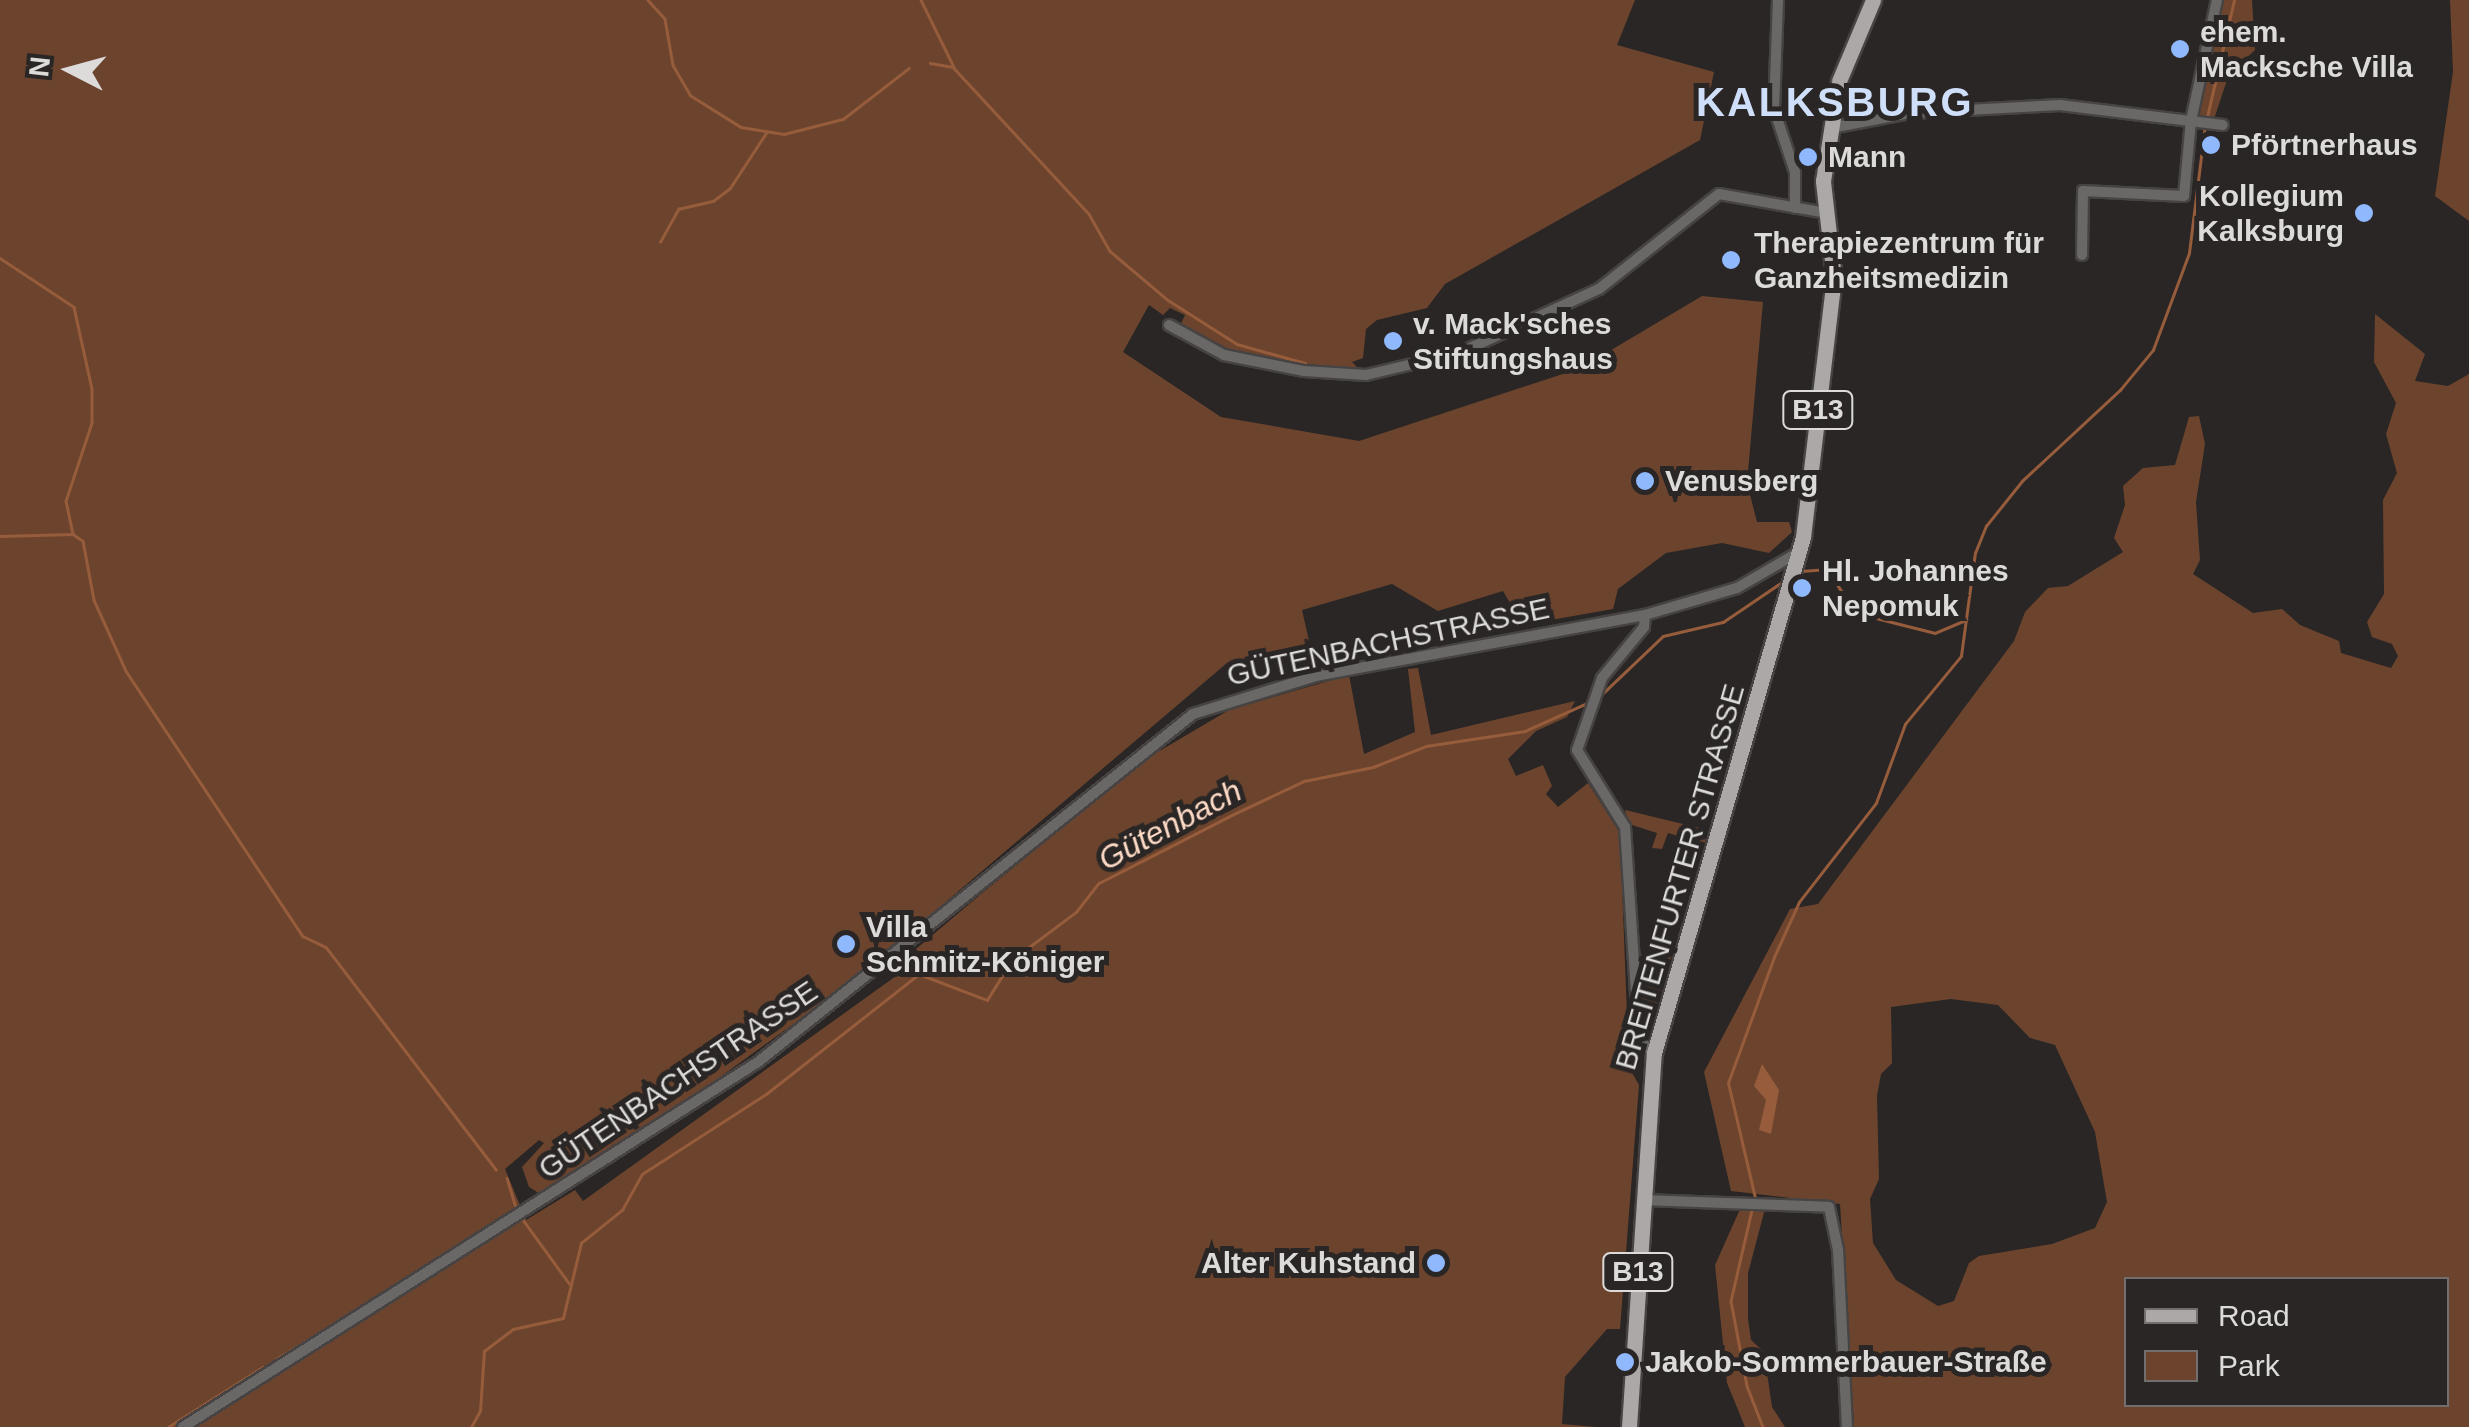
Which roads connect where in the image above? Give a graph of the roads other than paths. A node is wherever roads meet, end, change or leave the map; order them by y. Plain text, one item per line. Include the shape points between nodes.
1 (1778, 0) edge
2 (1875, 0) edge
3 (2216, 0) edge
4 (1837, 119) junction
5 (2195, 121) junction
6 (2218, 125) dead end
7 (1795, 208) junction
8 (1827, 214) junction
9 (2082, 255) dead end
10 (1169, 325) dead end
11 (1798, 557) junction
12 (1645, 616) junction
13 (1654, 1053) junction
14 (1642, 1200) junction
15 (183, 1427) edge
16 (1629, 1427) edge
17 (1847, 1427) edge

1 - 7 street via 1774,108 1795,172
2 - 4 main road, B13 via 1842,84
3 - 5 street
4 - 5 street via 2060,105
4 - 8 main road, B13 via 1823,181
5 - 6 street
5 - 9 street via 2184,196 2084,191
7 - 8 street
7 - 10 street via 1740,193 1706,198 1648,254 1599,289 1415,366 1352,376 1268,366 1212,351
8 - 11 main road, B13 via 1834,278
11 - 12 street, GÜTENBACHSTRASSE via 1737,588
11 - 13 main road, BREITENFURTER STRASSE / B13
12 - 13 street via 1598,688 1577,750 1625,827 1640,1040
12 - 15 street, GÜTENBACHSTRASSE via 1316,676 1192,714 828,1011 511,1224
13 - 14 main road, BREITENFURTER STRASSE / B13
14 - 16 main road, BREITENFURTER STRASSE / B13
14 - 17 street via 1829,1207 1838,1250

